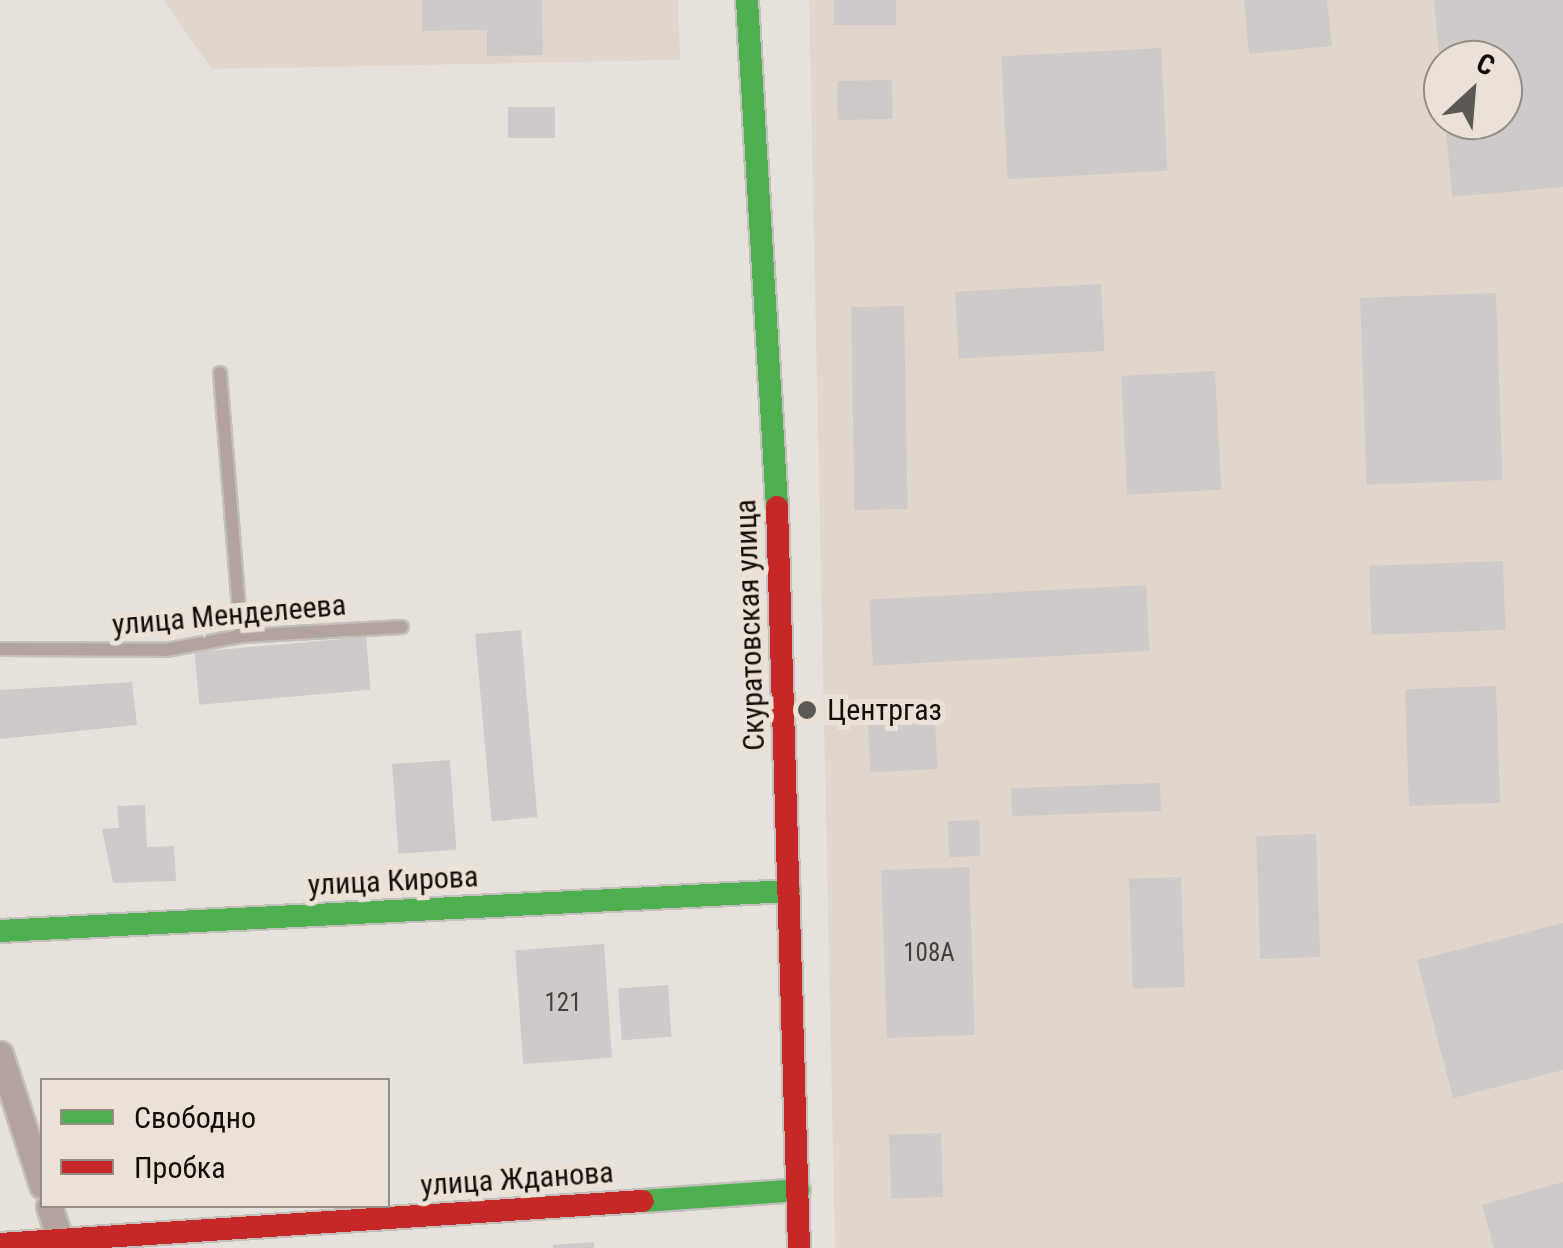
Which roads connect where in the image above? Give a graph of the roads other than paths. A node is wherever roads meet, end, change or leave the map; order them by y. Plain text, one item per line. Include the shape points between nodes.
1 (747, 0) edge
2 (220, 373) dead end
3 (402, 627) dead end
4 (241, 636) junction
5 (0, 649) edge
6 (789, 891) junction
7 (0, 931) edge
8 (0, 1054) edge
9 (40, 1179) edge
10 (799, 1190) junction
11 (50, 1208) edge
12 (0, 1244) edge
13 (62, 1244) edge
14 (799, 1248) edge

1 - 6 street, Скуратовская улица via 777,511
2 - 4 lane
3 - 4 lane, улица Менделеева
4 - 5 lane, улица Менделеева via 166,650
6 - 7 street, улица Кирова
6 - 10 street, Скуратовская улица
8 - 9 street
10 - 13 street, улица Жданова
10 - 14 street, Скуратовская улица
11 - 13 street
12 - 13 street, улица Жданова

